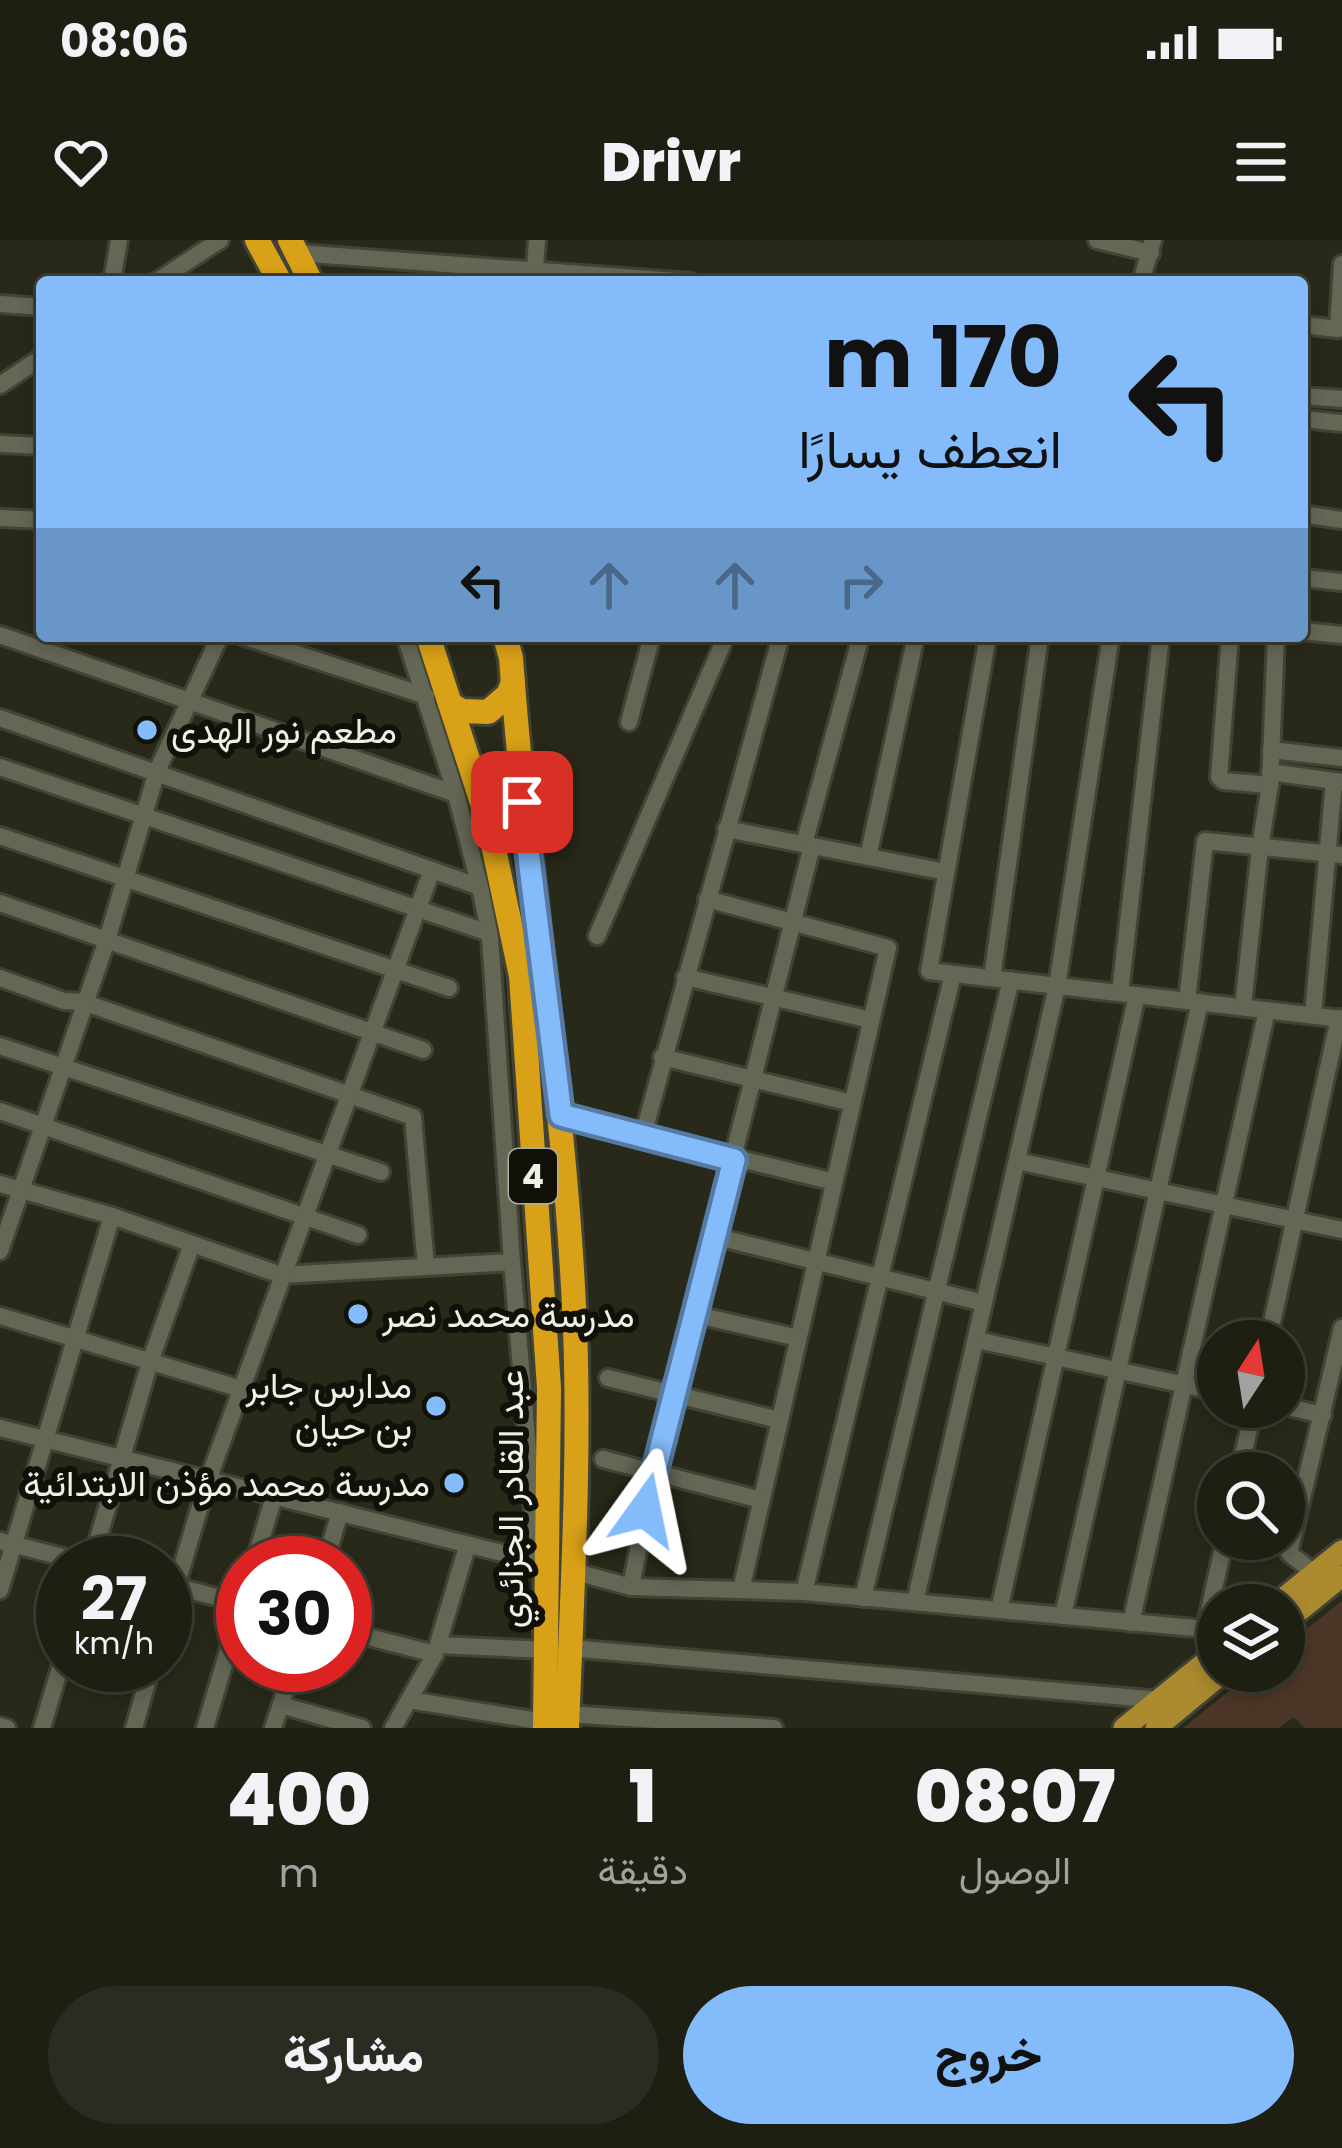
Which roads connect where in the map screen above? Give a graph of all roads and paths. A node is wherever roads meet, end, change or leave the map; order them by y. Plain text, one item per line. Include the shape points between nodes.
1 (119, 240) edge
2 (220, 240) edge
3 (257, 240) edge
4 (537, 240) edge
5 (1097, 240) edge
6 (1152, 246) edge
7 (293, 247) edge
8 (1342, 264) edge
9 (113, 276) edge
10 (165, 276) edge
11 (277, 276) edge
12 (308, 276) edge
13 (534, 276) edge
14 (1143, 276) edge
15 (0, 304) edge
16 (36, 307) edge
17 (1340, 317) edge
18 (1308, 326) edge
19 (36, 360) edge
20 (8, 373) edge
21 (0, 385) edge
22 (1308, 396) edge
23 (1342, 399) edge
24 (1308, 420) edge
25 (1342, 423) edge
26 (0, 445) edge
27 (36, 446) edge
28 (1308, 515) edge
29 (0, 518) edge
30 (36, 520) edge
31 (1342, 520) edge
32 (1308, 579) edge
33 (1342, 582) edge
34 (1308, 631) edge
35 (1342, 634) edge
36 (0, 635) edge
37 (217, 642) edge
38 (260, 642) edge
39 (408, 642) edge
40 (429, 642) edge
41 (506, 642) edge
42 (650, 642) edge
43 (723, 642) edge
44 (779, 642) edge
45 (859, 642) edge
46 (915, 642) edge
47 (987, 642) edge
48 (1039, 642) edge
49 (1110, 642) edge
50 (1160, 642) edge
51 (1230, 642) edge
52 (1276, 642) edge
53 (513, 682) junction
54 (191, 700) junction
55 (438, 700) junction
56 (0, 718) edge
57 (629, 722) dead end
58 (1271, 750) junction
59 (1342, 758) edge
60 (0, 767) edge
61 (157, 771) junction
62 (1270, 779) junction
63 (1338, 782) edge
64 (456, 794) junction
65 (142, 817) junction
66 (726, 829) junction
67 (0, 836) edge
68 (808, 845) junction
69 (1259, 847) junction
70 (1335, 854) edge
71 (868, 857) junction
72 (432, 870) junction
73 (946, 872) junction
74 (123, 879) junction
75 (481, 887) junction
76 (707, 899) junction
77 (0, 903) edge
78 (416, 908) junction
79 (793, 922) junction
80 (489, 933) junction
81 (597, 936) dead end
82 (106, 940) junction
83 (395, 969) junction
84 (953, 974) junction
85 (685, 977) junction
86 (0, 978) edge
87 (1002, 979) junction
88 (1057, 986) junction
89 (448, 988) dead end
90 (1129, 994) junction
91 (773, 998) junction
92 (83, 1002) junction
93 (1193, 1002) junction
94 (1243, 1007) junction
95 (1267, 1010) junction
96 (1313, 1016) junction
97 (1340, 1018) edge
98 (872, 1021) junction
99 (372, 1032) junction
100 (0, 1046) edge
101 (423, 1049) dead end
102 (662, 1058) junction
103 (62, 1068) junction
104 (755, 1079) junction
105 (349, 1094) junction
106 (852, 1103) junction
107 (0, 1111) edge
108 (561, 1115) junction
109 (43, 1126) junction
110 (643, 1135) junction
111 (327, 1154) junction
112 (734, 1160) junction
113 (1017, 1161) junction
114 (381, 1172) dead end
115 (1096, 1178) junction
116 (834, 1182) junction
117 (9, 1188) edge
118 (1158, 1191) junction
119 (1224, 1205) junction
120 (112, 1216) junction
121 (304, 1216) junction
122 (1295, 1220) junction
123 (1342, 1230) edge
124 (358, 1234) dead end
125 (713, 1236) junction
126 (2, 1238) edge
127 (191, 1244) junction
128 (512, 1262) junction
129 (816, 1262) junction
130 (427, 1268) junction
131 (281, 1275) junction
132 (880, 1277) junction
133 (936, 1291) junction
134 (984, 1303) junction
135 (693, 1314) junction
136 (0, 1316) edge
137 (1273, 1320) edge
138 (1342, 1328) edge
139 (75, 1337) junction
140 (798, 1338) junction
141 (977, 1340) junction
142 (1055, 1357) junction
143 (150, 1362) junction
144 (1118, 1370) junction
145 (608, 1378) dead end
146 (1184, 1385) junction
147 (1197, 1388) edge
148 (241, 1389) junction
149 (672, 1394) junction
150 (1305, 1411) edge
151 (1323, 1415) junction
152 (779, 1420) junction
153 (0, 1428) edge
154 (43, 1439) junction
155 (603, 1459) dead end
156 (123, 1460) junction
157 (652, 1472) junction
158 (208, 1480) junction
159 (274, 1497) junction
160 (761, 1500) junction
161 (340, 1512) junction
162 (97, 1536) edge
163 (188, 1536) edge
164 (262, 1536) edge
165 (333, 1536) edge
166 (6, 1542) edge
167 (466, 1547) junction
168 (36, 1550) edge
169 (1342, 1551) edge
170 (553, 1566) junction
171 (1314, 1573) junction
172 (1342, 1576) edge
173 (1301, 1584) edge
174 (631, 1587) junction
175 (0, 1590) edge
176 (741, 1591) junction
177 (804, 1592) junction
178 (862, 1598) junction
179 (915, 1602) junction
180 (1305, 1606) edge
181 (998, 1610) junction
182 (1063, 1616) junction
183 (1131, 1623) junction
184 (1197, 1628) edge
185 (372, 1636) edge
186 (558, 1649) junction
187 (437, 1650) junction
188 (1197, 1669) edge
189 (53, 1692) edge
190 (144, 1692) edge
191 (216, 1692) edge
192 (284, 1692) edge
193 (1200, 1692) edge
194 (409, 1700) junction
195 (1160, 1700) junction
196 (280, 1705) junction
197 (556, 1723) edge
198 (42, 1728) edge
199 (134, 1728) edge
200 (205, 1728) edge
201 (273, 1728) edge
202 (362, 1728) edge
203 (393, 1728) edge
204 (774, 1728) edge
205 (1124, 1728) edge
206 (1156, 1728) edge

1 - 9 street
2 - 10 street
3 - 11 highway
4 - 13 street
5 - 6 street
6 - 14 street
7 - 12 highway
7 - 13 street
8 - 17 street
15 - 16 street
17 - 18 street via 1338,329
19 - 20 street
20 - 21 street
22 - 23 street
24 - 25 street
26 - 27 street
28 - 31 street
29 - 30 street
32 - 33 street
34 - 35 street
36 - 54 street
37 - 54 street
38 - 55 street
39 - 55 street
40 - 55 highway, عبد القادر الجزائري / 4
41 - 53 highway, عبد القادر الجزائري / 4
42 - 57 street
43 - 81 street
44 - 66 street
45 - 68 street
46 - 71 street
47 - 73 street
48 - 87 street
49 - 88 street
50 - 90 street
51 - 62 street via 1219,777
52 - 58 street
53 - 55 highway via 488,712
53 - 108 highway, عبد القادر الجزائري / 4
54 - 61 street
54 - 64 street
55 - 64 street
55 - 170 highway, عبد القادر الجزائري / 4 via 488,821 521,976
56 - 61 street
58 - 59 street
58 - 62 street
60 - 65 street
61 - 65 street
61 - 72 street
62 - 63 street
62 - 69 street
63 - 70 street
64 - 75 street
65 - 74 street
65 - 78 street
66 - 68 street
66 - 76 street
67 - 74 street
68 - 71 street
68 - 79 street
69 - 70 street
69 - 93 street via 1205,841
69 - 94 street
70 - 96 street
71 - 73 street
72 - 75 street
72 - 78 street
73 - 84 street via 928,971
74 - 82 street
74 - 83 street
75 - 80 street
76 - 79 street
76 - 85 street
77 - 82 street
78 - 80 street
78 - 83 street
79 - 91 street
79 - 98 street via 888,948
80 - 128 street
82 - 92 street
82 - 99 street
83 - 89 street
83 - 99 street
84 - 87 street
84 - 132 street
85 - 91 street
85 - 102 street
86 - 92 street
87 - 88 street
87 - 133 street
88 - 90 street
88 - 113 street
90 - 93 street
90 - 115 street
91 - 98 street
91 - 104 street
92 - 103 street
92 - 105 street
93 - 94 street
93 - 118 street
94 - 95 street
95 - 96 street
95 - 119 street
96 - 97 street
97 - 122 street
98 - 106 street
99 - 101 street
99 - 105 street
100 - 103 street
102 - 104 street
102 - 110 street
103 - 109 street
103 - 111 street
104 - 106 street
104 - 112 street
105 - 111 street
105 - 130 street via 413,1117
106 - 116 street
107 - 109 street
108 - 110 street
108 - 170 highway, عبد القادر الجزائري / 4 via 577,1494
109 - 117 street
109 - 121 street
110 - 112 street
111 - 114 street
111 - 121 street
112 - 116 street
112 - 125 street
113 - 115 street
113 - 134 street
115 - 118 street
115 - 142 street
116 - 129 street
117 - 120 street
117 - 126 street
118 - 119 street
118 - 144 street
119 - 122 street
119 - 146 street
120 - 127 street
120 - 139 street
121 - 124 street
121 - 131 street
122 - 123 street
122 - 137 street
125 - 129 street
125 - 135 street
127 - 131 street
127 - 143 street
128 - 130 street
128 - 170 street
129 - 132 street
129 - 140 street
130 - 131 street
131 - 148 street
132 - 133 street
132 - 177 street
133 - 134 street
133 - 178 street
134 - 141 street
135 - 140 street
135 - 149 street
136 - 139 street
138 - 151 street
139 - 143 street
139 - 154 street
140 - 152 street
141 - 142 street
141 - 179 street
142 - 144 street
142 - 181 street
143 - 148 street
143 - 156 street
144 - 146 street
144 - 182 street
145 - 149 street
146 - 147 street
146 - 183 street
148 - 158 street
149 - 152 street
149 - 157 street
150 - 151 street
151 - 171 street via 1289,1553
152 - 160 street
153 - 154 street
154 - 156 street
154 - 166 street
155 - 157 street
156 - 158 street
156 - 162 street
157 - 160 street
157 - 174 street
158 - 159 street
158 - 163 street
159 - 161 street
159 - 164 street
160 - 176 street
161 - 165 street
161 - 167 street
166 - 168 street
166 - 175 street
167 - 170 street
167 - 187 street
169 - 171 main road
170 - 174 street
170 - 186 highway, عبد القادر الجزائري / 4
171 - 173 main road
172 - 180 main road
174 - 176 street
176 - 177 street
177 - 178 street
178 - 179 street
179 - 181 street
181 - 182 street
182 - 183 street
183 - 184 street
185 - 187 street
186 - 187 street
186 - 195 street
186 - 197 highway, عبد القادر الجزائري / 4
187 - 194 street
188 - 195 main road
189 - 198 street
190 - 199 street
191 - 200 street
192 - 196 street
193 - 206 main road
194 - 197 street
194 - 203 street
195 - 205 main road
196 - 201 street
196 - 202 street
197 - 204 street

